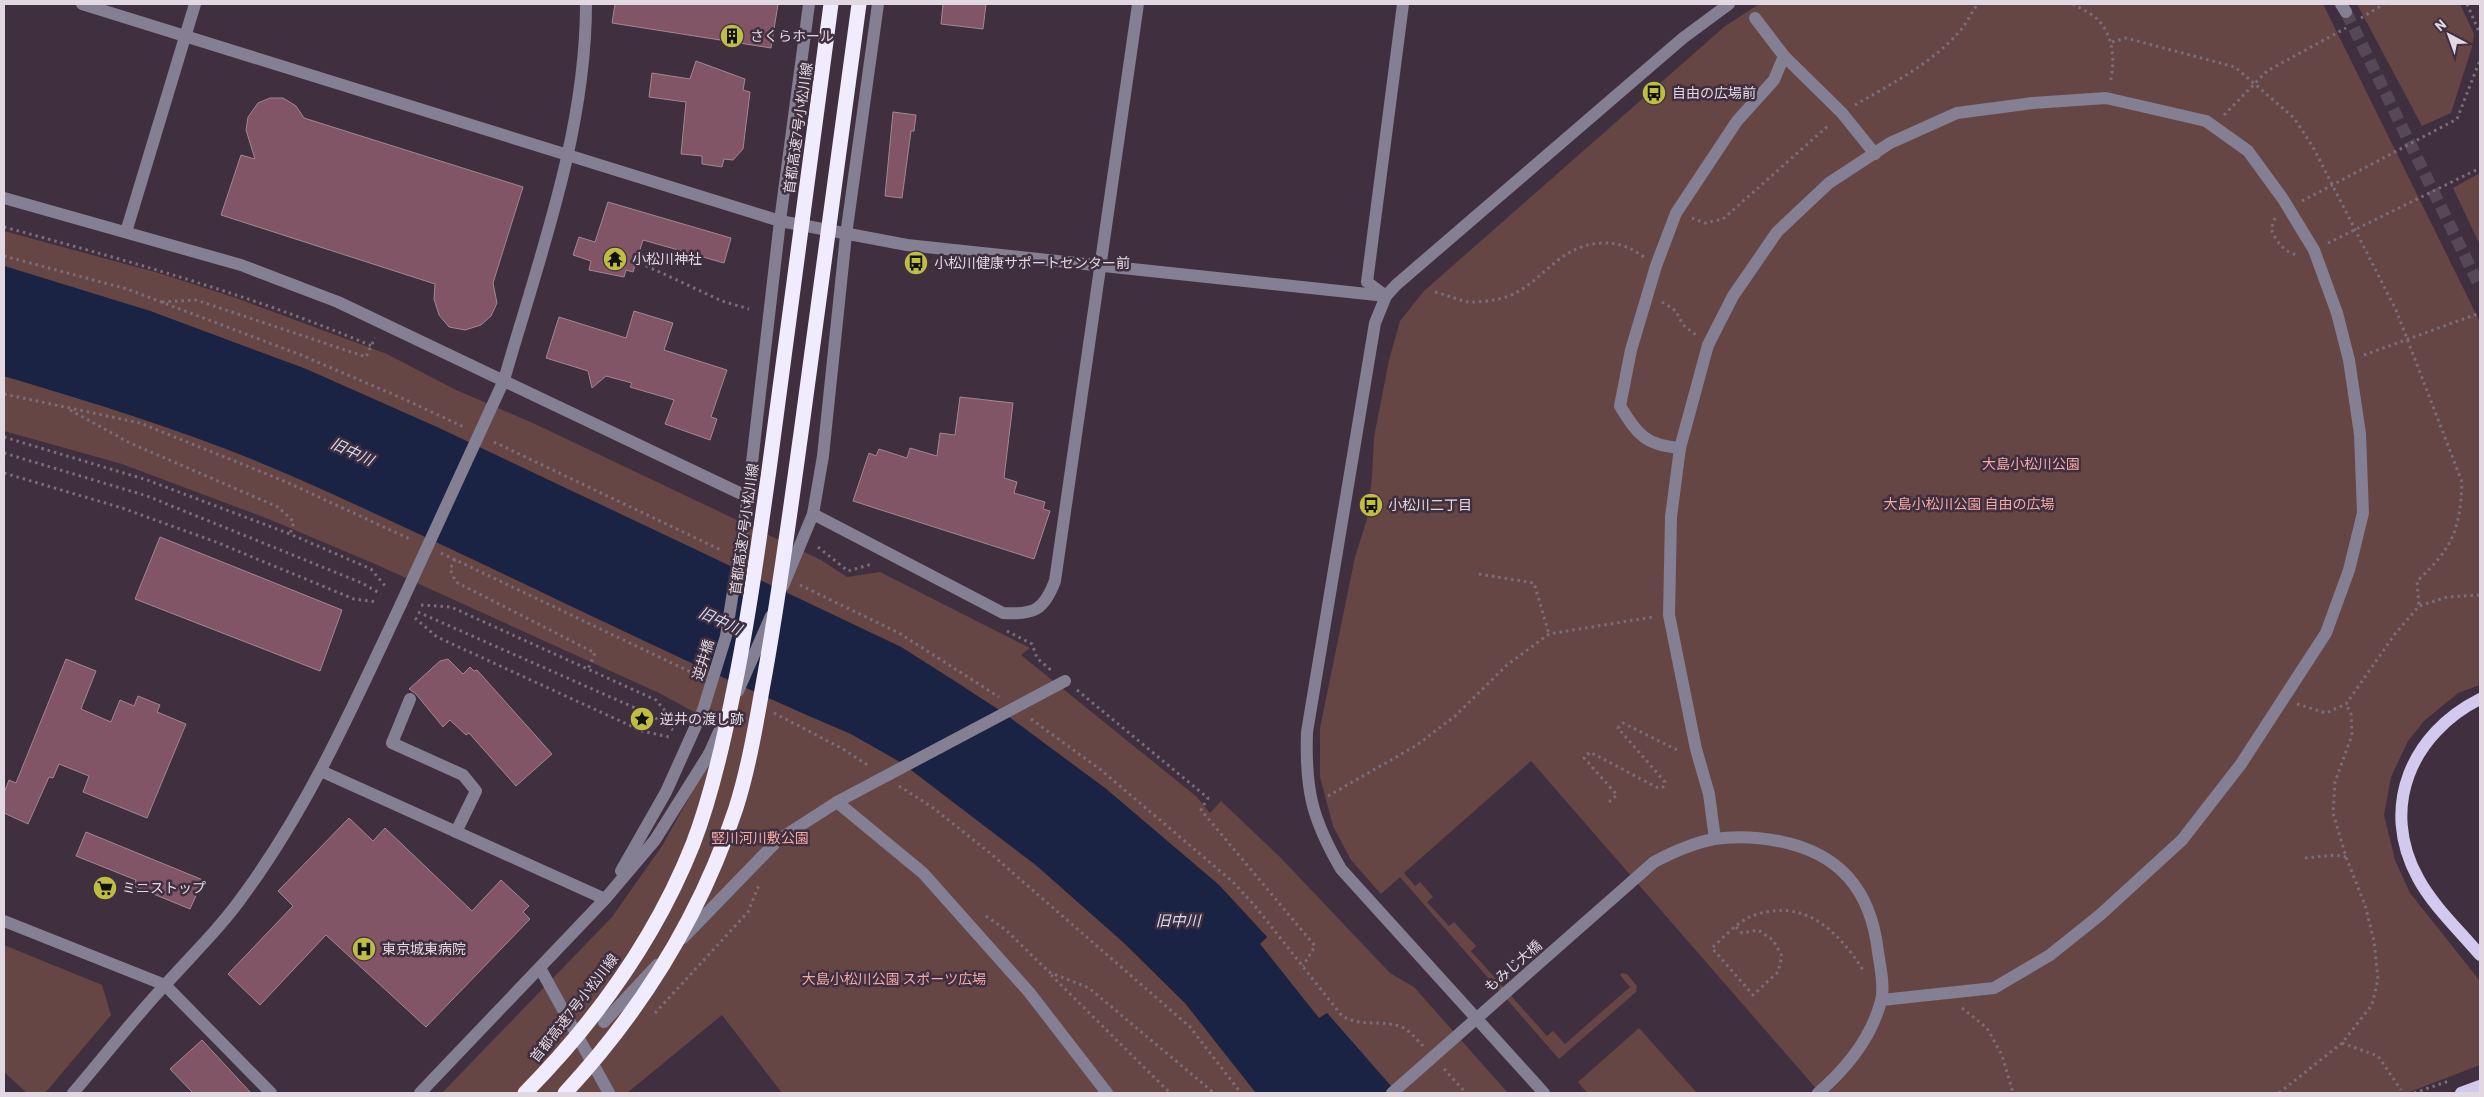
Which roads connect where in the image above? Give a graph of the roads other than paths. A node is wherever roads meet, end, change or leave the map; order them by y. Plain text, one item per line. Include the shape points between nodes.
1 (82, 4) edge
2 (195, 4) edge
3 (586, 4) edge
4 (809, 4) edge
5 (831, 4) edge
6 (858, 4) edge
7 (878, 4) edge
8 (1138, 4) edge
9 (1403, 4) edge
10 (1729, 4) edge
11 (1755, 18) dead end
12 (184, 35) junction
13 (1784, 56) junction
14 (1875, 154) junction
15 (567, 156) junction
16 (4, 198) edge
17 (780, 221) junction
18 (126, 232) junction
19 (846, 235) junction
20 (1101, 266) junction
21 (1386, 296) junction
22 (504, 380) junction
23 (1680, 448) junction
24 (748, 497) junction
25 (813, 514) junction
26 (1065, 681) road end
27 (410, 699) dead end
28 (2480, 699) edge
29 (321, 771) junction
30 (837, 802) junction
31 (456, 832) junction
32 (1715, 839) junction
33 (605, 899) junction
34 (4, 921) edge
35 (2480, 955) edge
36 (540, 968) junction
37 (165, 985) junction
38 (1882, 1000) junction
39 (604, 1022) dead end
40 (2480, 1086) edge
41 (73, 1093) edge
42 (271, 1093) edge
43 (420, 1093) edge
44 (525, 1093) edge
45 (565, 1093) edge
46 (608, 1093) edge
47 (1107, 1093) edge
48 (1392, 1093) edge
49 (1544, 1093) edge
50 (1818, 1093) edge
51 (2461, 1093) edge

1 - 12 street
2 - 12 street
3 - 15 street via 586,42
4 - 17 street, 逆井橋
5 - 44 highway, 首都高速7号小松川線, bridge via 748,618 708,803 670,896 645,940 571,1043
6 - 45 highway, bridge via 776,618 736,808 695,910 670,956 598,1058
7 - 19 street
8 - 20 street
9 - 21 street via 1367,282
10 - 21 street via 1683,38
11 - 13 street
12 - 15 street
12 - 18 street
13 - 14 street via 1842,113
13 - 23 street via 1774,80 1737,120 1676,212 1631,350 1620,406 1635,431 1658,446
14 - 23 street via 1828,183 1777,232 1733,296 1708,345
14 - 38 street via 1890,142 1957,113 2106,98 2206,121 2248,151 2314,250 2337,313 2349,360 2360,434 2363,513 2349,570 2326,632 2241,764 2182,840 2100,915 2050,955 1994,988
15 - 17 street
15 - 22 street
16 - 18 street
17 - 19 street
17 - 24 street, 逆井橋
18 - 22 street via 241,265 338,302
19 - 20 street via 907,245
19 - 25 street via 823,456
20 - 21 street
20 - 25 street via 1055,581 1049,598 1038,608 1026,615 1003,613
21 - 49 street via 1375,323 1312,698 1306,772 1311,804 1326,844 1341,869
22 - 24 street
22 - 29 street, bridge
23 - 32 street via 1671,517 1669,615 1696,749 1709,794
24 - 33 street, 逆井橋, bridge via 726,636 703,710 666,792
25 - 33 street, bridge via 759,645 709,754 655,840
26 - 30 street, bridge
27 - 31 street via 392,744 463,775 476,791
28 - 35 main road via 2462,708 2427,740 2412,764 2400,808 2405,846 2427,892
29 - 31 street
29 - 37 street via 245,894
30 - 39 street via 778,840
30 - 47 street via 923,873 1029,992
31 - 33 street
32 - 38 street, もみじ大橋 via 1759,838 1798,845 1828,858 1844,870 1857,888 1875,928
32 - 48 street, もみじ大橋, bridge via 1654,862
33 - 36 street
34 - 37 street
36 - 43 street
36 - 46 street
37 - 41 street
37 - 42 street
38 - 50 street via 1862,1048
40 - 51 main road

